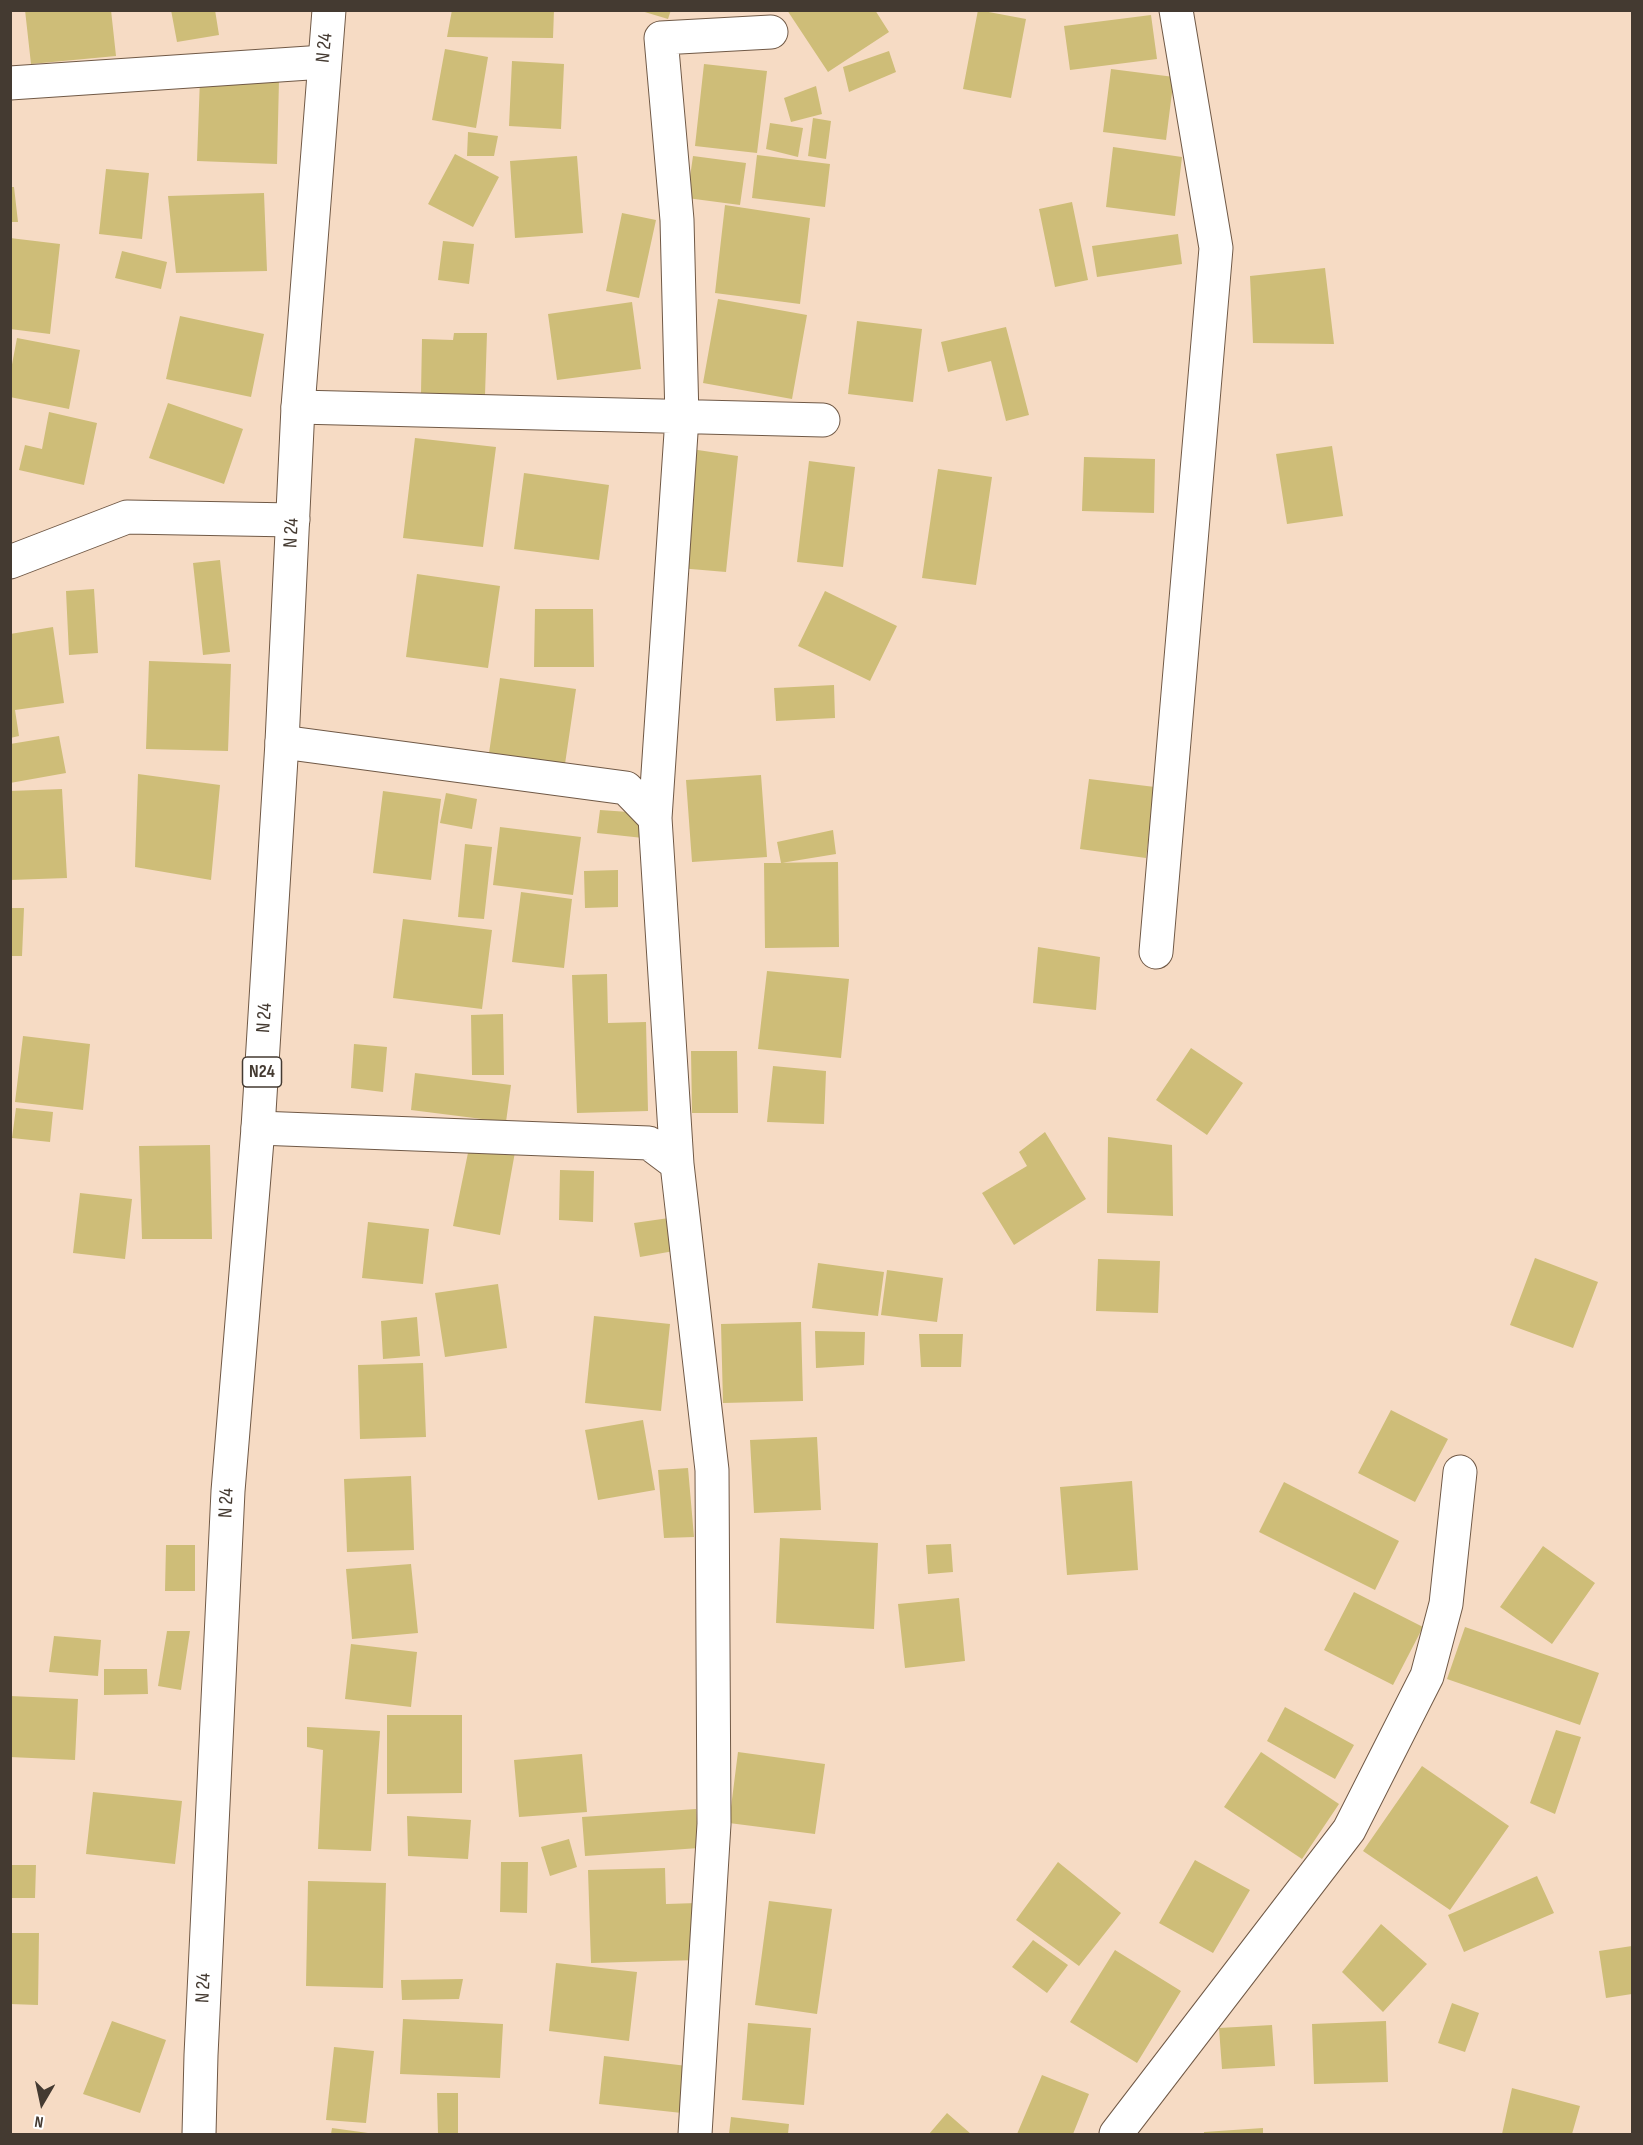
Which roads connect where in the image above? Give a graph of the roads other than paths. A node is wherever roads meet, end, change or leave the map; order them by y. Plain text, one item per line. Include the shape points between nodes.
1 (329, 10) edge
2 (1176, 10) edge
3 (771, 32) dead end
4 (324, 62) junction
5 (10, 82) edge
6 (298, 407) junction
7 (682, 418) junction
8 (823, 420) dead end
9 (293, 520) junction
10 (10, 562) edge
11 (282, 742) junction
12 (655, 818) junction
13 (1156, 952) dead end
14 (258, 1128) junction
15 (677, 1164) junction
16 (1460, 1473) dead end
17 (199, 2134) edge
18 (695, 2134) edge
19 (1116, 2134) edge

1 - 4 street, N 24 / N24
2 - 13 street via 1216,248
3 - 7 street via 661,38 677,220
4 - 5 street
4 - 6 street, N 24 / N24
6 - 7 street
6 - 9 street, N 24 / N24
7 - 8 street
7 - 12 street
9 - 10 street via 127,517
9 - 11 street, N 24 / N24
11 - 12 street via 626,788
11 - 14 street, N 24 / N24
12 - 15 street
14 - 15 street via 648,1143
14 - 17 street, N 24 / N24 via 228,1491
15 - 18 street via 712,1470 714,1824
16 - 19 street via 1446,1604 1427,1676 1349,1830

